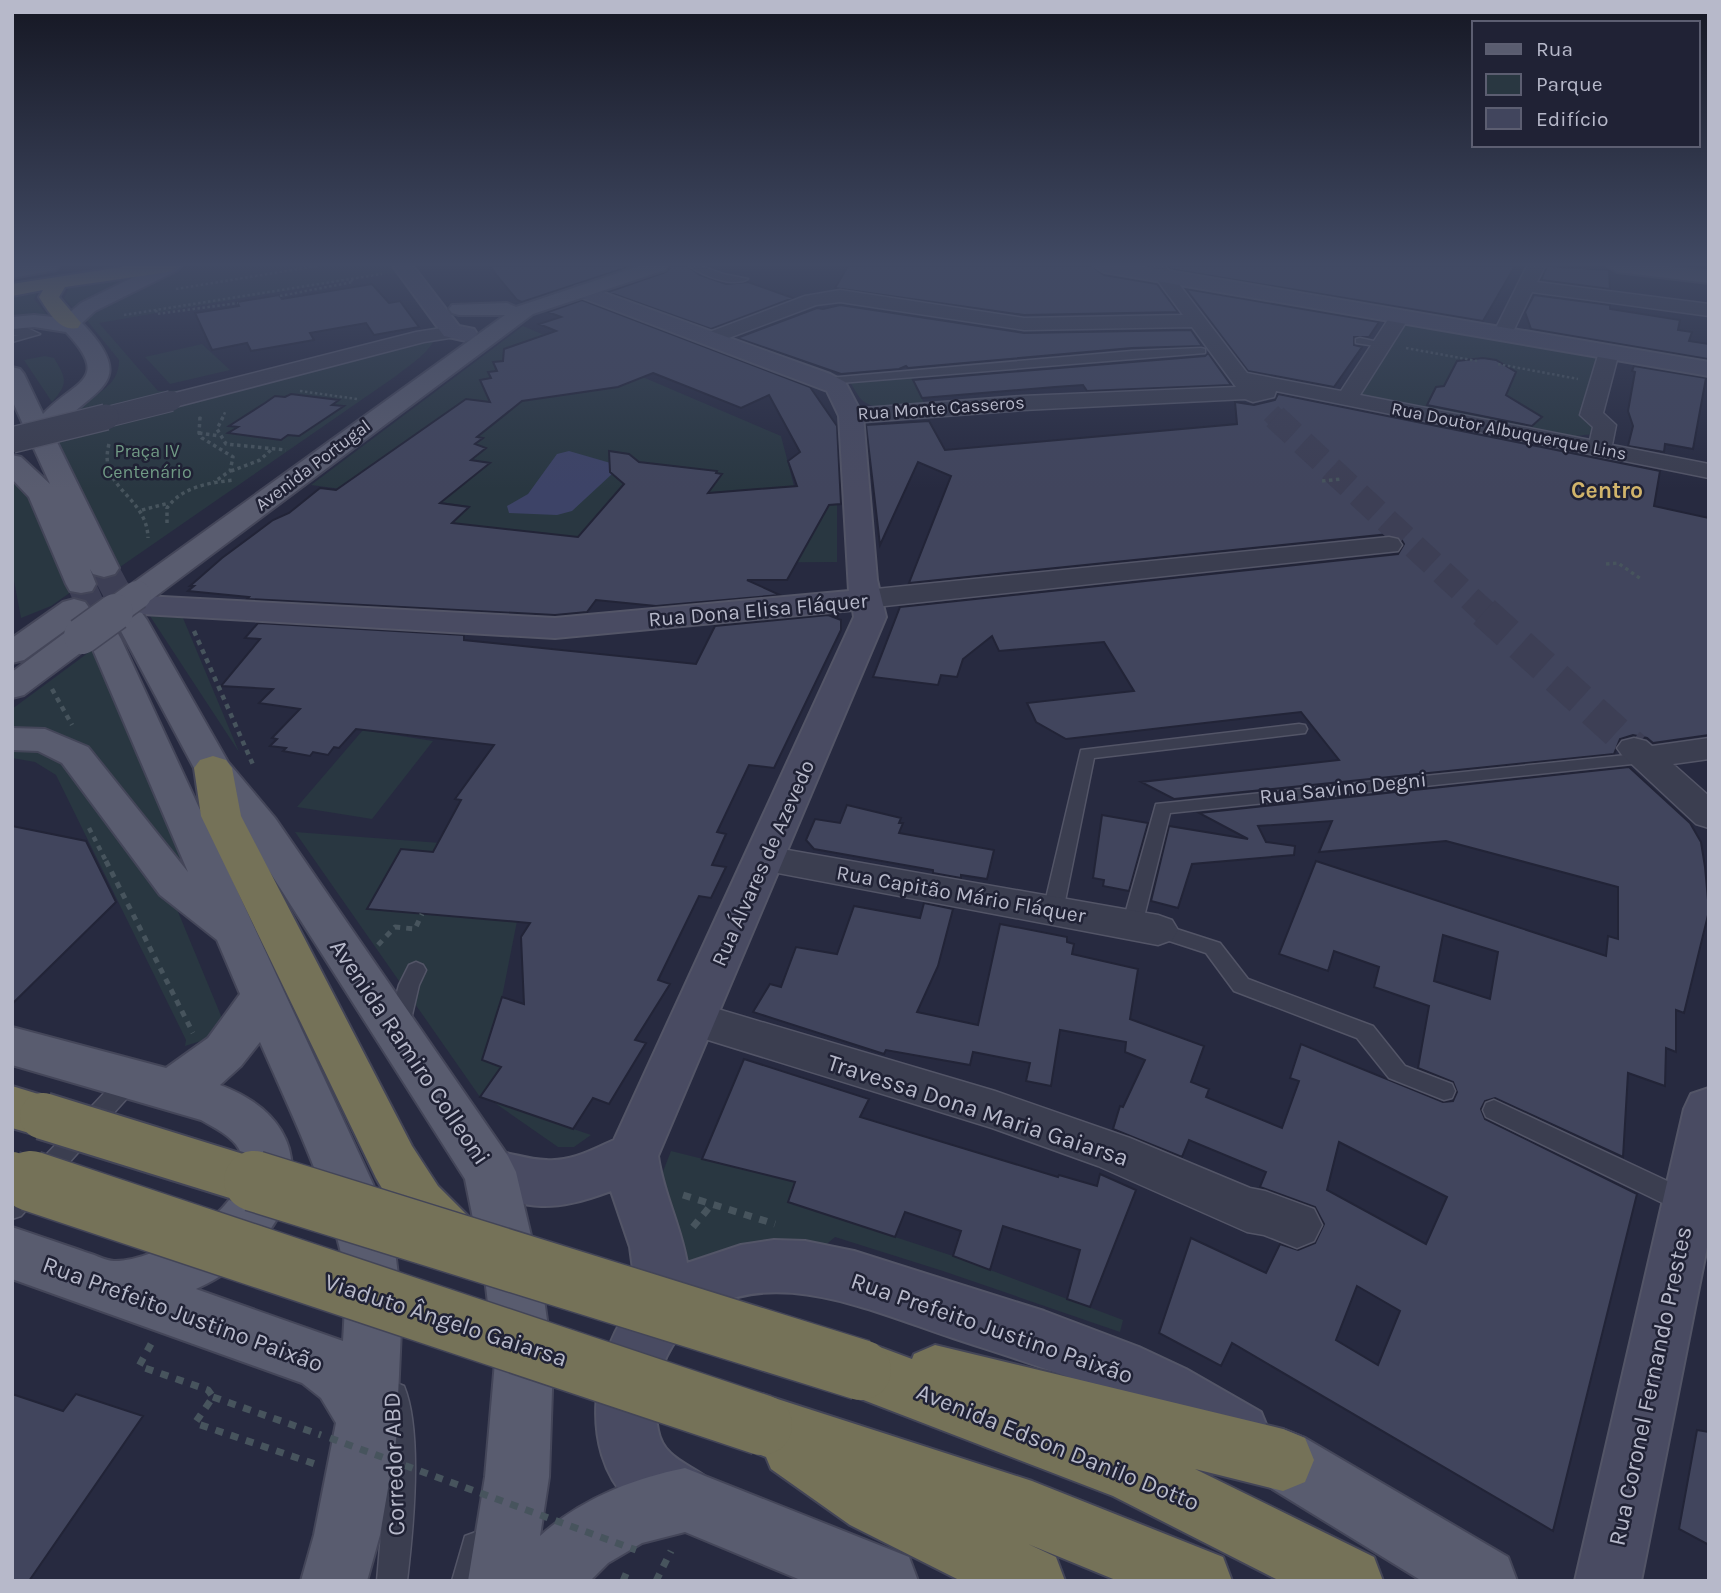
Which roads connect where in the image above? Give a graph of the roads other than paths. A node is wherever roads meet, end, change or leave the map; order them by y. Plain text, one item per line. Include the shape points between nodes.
1 (85, 340) edge
2 (403, 340) edge
3 (452, 340) edge
4 (717, 340) edge
5 (1205, 340) edge
6 (1384, 340) edge
7 (1540, 340) edge
8 (1360, 341) dead end
9 (1382, 344) junction
10 (1210, 351) junction
11 (1609, 352) junction
12 (1709, 369) edge
13 (12, 374) edge
14 (828, 381) junction
15 (1244, 385) junction
16 (1310, 391) joint
17 (1346, 398) junction
18 (1271, 414) tunnel mouth
19 (850, 416) junction
20 (12, 420) edge
21 (41, 433) junction
22 (12, 440) edge
23 (1588, 447) junction
24 (12, 463) edge
25 (1709, 471) edge
26 (41, 493) junction
27 (1388, 545) dead end
28 (866, 599) junction
29 (107, 604) junction
30 (26, 660) edge
31 (12, 688) edge
32 (1299, 729) dead end
33 (12, 739) edge
34 (1709, 748) edge
35 (1640, 753) junction
36 (214, 768) junction
37 (1709, 816) edge
38 (765, 859) junction
39 (1053, 911) junction
40 (1145, 927) junction
41 (234, 931) junction
42 (416, 970) dead end
43 (263, 994) junction
44 (694, 1020) junction
45 (397, 1035) junction
46 (12, 1046) edge
47 (148, 1084) junction
48 (1444, 1091) dead end
49 (1494, 1110) dead end
50 (1709, 1110) edge
51 (27, 1111) edge
52 (632, 1156) junction
53 (490, 1172) junction
54 (12, 1175) edge
55 (12, 1208) edge
56 (1297, 1225) dead end
57 (1694, 1225) edge
58 (459, 1244) junction
59 (12, 1253) edge
60 (113, 1288) junction
61 (374, 1307) junction
62 (666, 1307) junction
63 (524, 1362) junction
64 (869, 1372) junction
65 (366, 1421) junction
66 (1283, 1460) junction
67 (877, 1482) junction
68 (685, 1500) junction
69 (334, 1581) edge
70 (392, 1581) edge
71 (467, 1581) edge
72 (501, 1581) edge
73 (541, 1581) edge
74 (885, 1581) edge
75 (1032, 1581) edge
76 (1199, 1581) edge
77 (1350, 1581) edge
78 (1484, 1581) edge
79 (1608, 1581) edge

1 - 21 main road via 98,355 99,373
2 - 22 street, bridge
3 - 29 main road, Avenida Portugal
4 - 14 street
5 - 10 street
6 - 9 street
7 - 11 street
8 - 9 lane
9 - 17 street
10 - 14 lane
10 - 15 street
11 - 12 street
11 - 23 street via 1591,415 1605,425
13 - 21 main road, Avenida Ramiro Colleoni
14 - 19 street, Rua Monte Casseros via 839,390
15 - 16 street, Rua Monte Casseros
15 - 18 street
15 - 19 street, Rua Monte Casseros via 1194,395
16 - 17 street, Rua Doutor Albuquerque Lins
17 - 23 street, Rua Doutor Albuquerque Lins
19 - 28 street, Rua Álvares de Azevedo
20 - 26 main road, Avenida Ramiro Colleoni
21 - 29 main road, Avenida Ramiro Colleoni
23 - 25 street, Rua Doutor Albuquerque Lins
24 - 26 main road
26 - 29 main road, Avenida Ramiro Colleoni
27 - 28 street, Rua Dona Elisa Fláquer
28 - 29 street, Rua Dona Elisa Fláquer via 555,628
28 - 38 street, Rua Álvares de Azevedo via 869,620
29 - 30 main road, Avenida Portugal
29 - 36 main road, Avenida Ramiro Colleoni
29 - 41 main road, Avenida Ramiro Colleoni
30 - 31 main road, Avenida Portugal
32 - 39 lane via 1087,754
33 - 41 main road via 36,738 75,755 175,885
34 - 35 street
35 - 37 street
35 - 40 lane, Rua Savino Degni via 1162,808
36 - 45 main road, Avenida Ramiro Colleoni via 261,827
36 - 58 highway via 221,816 394,1162 419,1203
38 - 39 street, Rua Capitão Mário Fláquer
38 - 44 street, Rua Álvares de Azevedo
39 - 40 street, Rua Capitão Mário Fláquer
40 - 48 lane via 1213,948 1241,985 1365,1032 1397,1072
41 - 43 main road, Avenida Ramiro Colleoni
42 - 45 lane
43 - 47 main road via 229,1049 192,1078
43 - 61 main road, Avenida Ramiro Colleoni via 362,1226
44 - 52 street, Rua Álvares de Azevedo
44 - 56 street, Travessa Dona Maria Gaiarsa via 995,1110 1114,1152 1247,1210
45 - 53 main road, Avenida Ramiro Colleoni
46 - 47 main road
47 - 55 lane
47 - 60 main road via 209,1101 246,1122 267,1151 266,1178 254,1209 214,1251 178,1272
49 - 57 lane
50 - 57 street, Rua Coronel Fernando Prestes
51 - 58 highway, bridge
52 - 53 street via 563,1184 529,1184
52 - 62 street via 642,1206 657,1247
53 - 63 main road, Avenida Ramiro Colleoni via 513,1278
54 - 67 highway, Viaduto Ângelo Gaiarsa, bridge via 762,1425
57 - 79 street, Rua Coronel Fernando Prestes
58 - 64 highway, bridge
59 - 60 main road, Rua Prefeito Justino Paixão
60 - 65 main road, Rua Prefeito Justino Paixão via 328,1364 348,1381
61 - 65 main road, Avenida Ramiro Colleoni
61 - 70 lane, Corredor ABD via 397,1417 400,1495
62 - 66 street, Rua Prefeito Justino Paixão via 705,1284 746,1270 789,1266 838,1274 1119,1369
62 - 68 street via 651,1326 629,1373 626,1427 643,1469 666,1491
63 - 71 lane
63 - 72 main road, Avenida Ramiro Colleoni via 517,1477
64 - 66 highway via 941,1375
64 - 77 highway, Avenida Edson Danilo Dotto via 1135,1474
65 - 69 main road, Avenida Ramiro Colleoni via 358,1484
66 - 78 main road, Rua Prefeito Justino Paixão
67 - 75 highway
67 - 76 highway via 1075,1529
68 - 73 main road via 649,1507 619,1520 585,1540
68 - 74 main road

